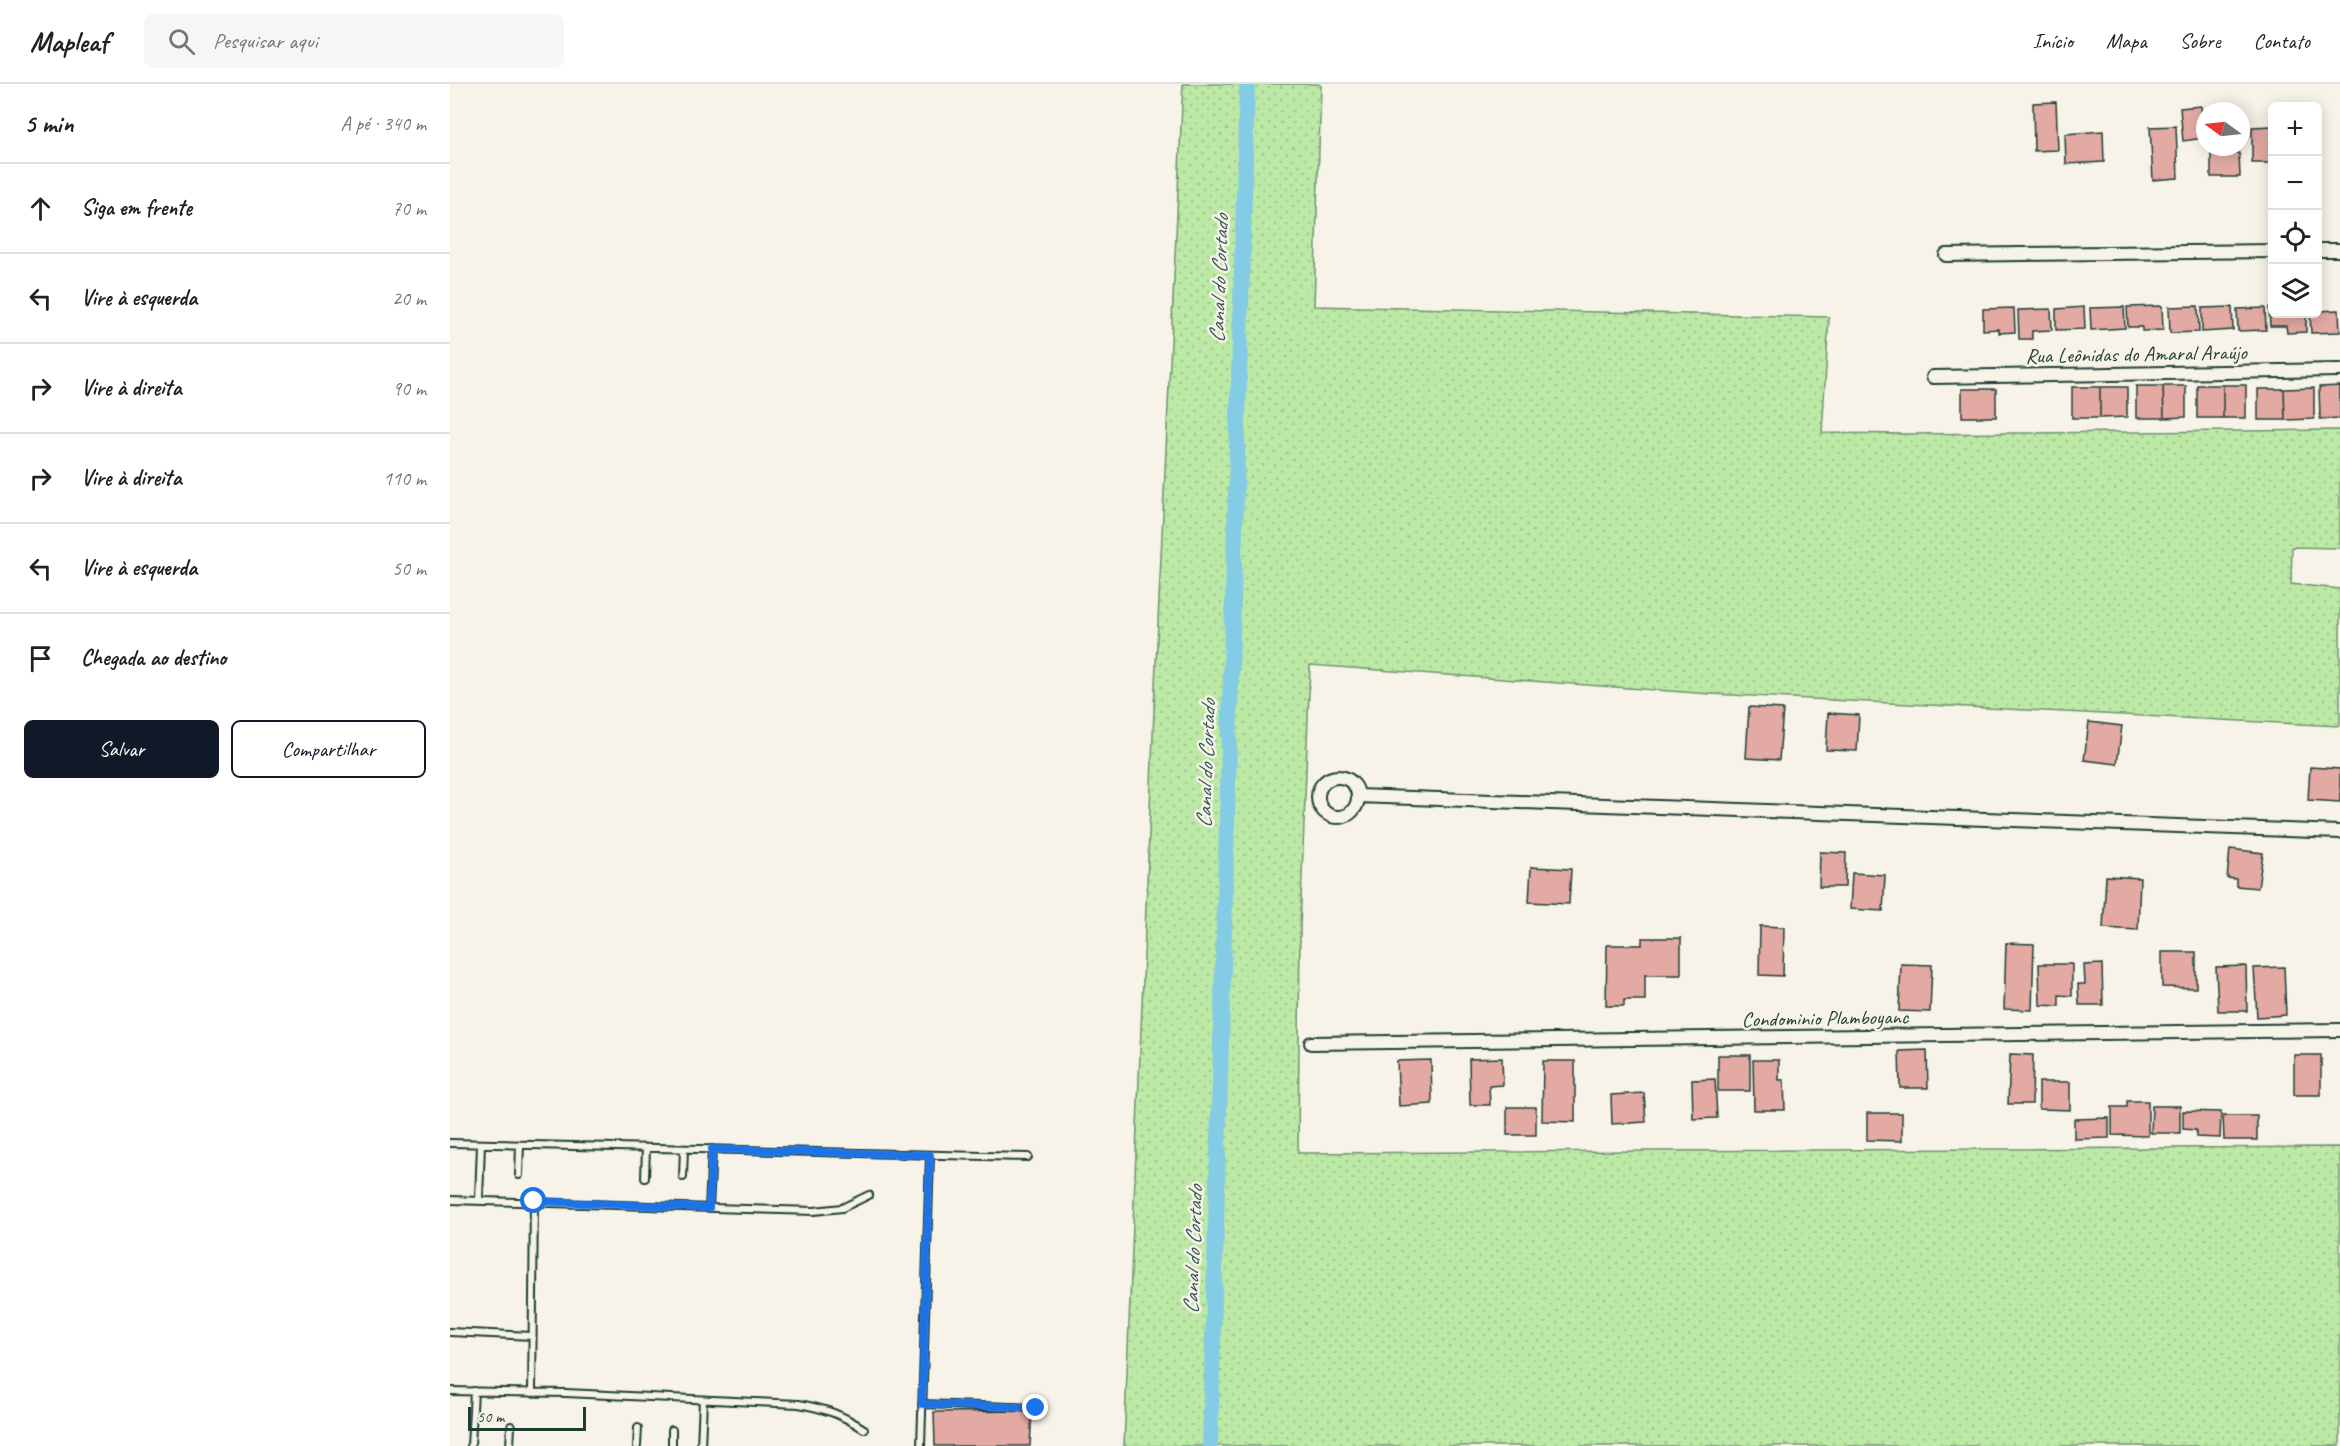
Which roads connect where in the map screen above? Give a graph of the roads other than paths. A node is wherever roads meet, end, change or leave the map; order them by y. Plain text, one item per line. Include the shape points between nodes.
1 (2322, 250) edge
2 (2340, 250) edge
3 (2268, 251) edge
4 (1947, 255) dead end
5 (2340, 370) edge
6 (1933, 377) dead end
7 (1358, 796) dead end
8 (2340, 832) edge
9 (2340, 1030) edge
10 (1311, 1043) dead end
11 (450, 1143) edge
12 (481, 1144) junction
13 (520, 1145) junction
14 (646, 1148) junction
15 (684, 1149) junction
16 (712, 1149) junction
17 (930, 1155) junction
18 (1028, 1157) dead end
19 (519, 1175) dead end
20 (683, 1177) dead end
21 (645, 1178) dead end
22 (869, 1195) dead end
23 (450, 1200) edge
24 (479, 1200) junction
25 (534, 1201) junction
26 (709, 1208) junction
27 (450, 1332) edge
28 (532, 1336) junction
29 (450, 1391) edge
30 (474, 1391) junction
31 (532, 1393) junction
32 (702, 1400) junction
33 (922, 1404) junction
34 (1036, 1408) dead end
35 (511, 1426) dead end
36 (638, 1428) dead end
37 (864, 1429) dead end
38 (672, 1430) dead end
39 (471, 1446) edge
40 (510, 1446) edge
41 (637, 1446) edge
42 (672, 1446) edge
43 (701, 1446) edge
44 (921, 1446) edge

1 - 2 street
3 - 4 street
5 - 6 street, Rua Leônidas do Amaral Araújo
7 - 8 street
9 - 10 street, Condominio Plamboyanc
11 - 12 lane
12 - 13 lane
12 - 24 lane
13 - 14 lane
13 - 19 lane
14 - 15 lane
14 - 21 lane
15 - 16 lane
15 - 20 lane
16 - 17 lane
16 - 26 lane
17 - 18 lane
17 - 33 lane
22 - 26 lane via 842,1208 814,1211
23 - 24 lane
24 - 25 lane
25 - 26 lane
25 - 28 lane
27 - 28 lane
28 - 31 lane
29 - 30 lane
30 - 31 lane
30 - 39 lane
31 - 32 lane
32 - 37 lane via 823,1408
32 - 43 lane
33 - 34 lane
33 - 44 lane
35 - 40 lane
36 - 41 lane
38 - 42 lane

